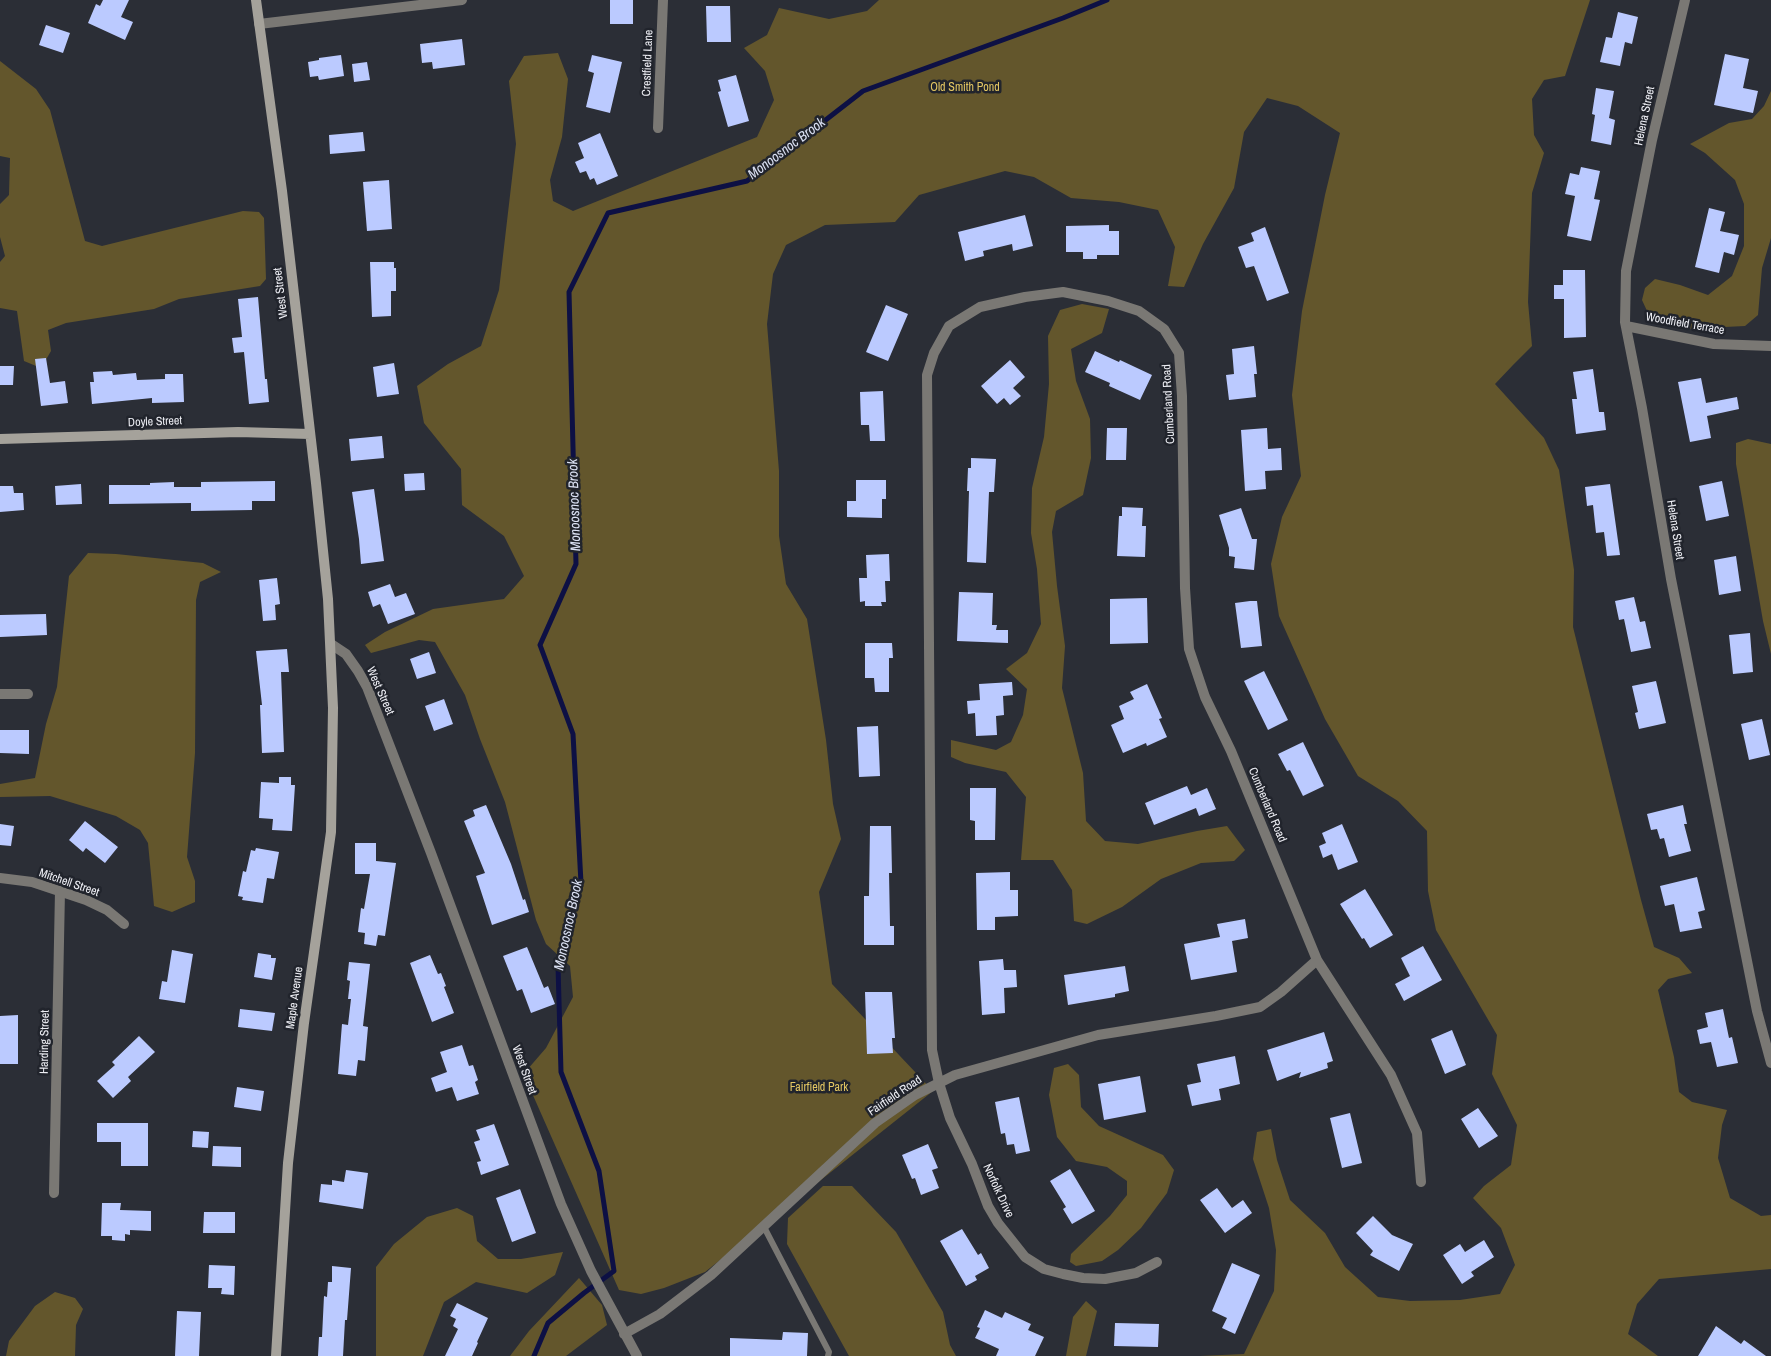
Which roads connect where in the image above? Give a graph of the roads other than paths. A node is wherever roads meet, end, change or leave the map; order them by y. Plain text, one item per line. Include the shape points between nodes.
1 (256, 0) edge
2 (462, 0) edge
3 (664, 0) edge
4 (1685, 0) edge
5 (259, 24) junction
6 (658, 128) dead end
7 (1626, 326) junction
8 (1771, 346) edge
9 (310, 434) junction
10 (0, 438) edge
11 (331, 644) junction
12 (0, 694) edge
13 (28, 694) dead end
14 (0, 878) edge
15 (60, 891) junction
16 (124, 924) dead end
17 (1317, 960) junction
18 (1771, 1063) edge
19 (939, 1083) junction
20 (1421, 1182) dead end
21 (54, 1193) dead end
22 (764, 1227) junction
23 (1157, 1262) dead end
24 (624, 1334) junction
25 (276, 1356) edge
26 (637, 1356) edge
27 (828, 1356) edge

1 - 5 main road, West Street
2 - 5 street
3 - 6 street, Crestfield Lane
4 - 7 street, Helena Street via 1626,271
5 - 9 main road, West Street
7 - 8 street, Woodfield Terrace via 1714,344
7 - 18 street, Helena Street via 1678,617 1757,1011
9 - 10 main road, Doyle Street via 238,432
9 - 11 main road, West Street
11 - 24 street, West Street via 346,654 367,687 561,1204 590,1271
11 - 25 main road, Maple Avenue via 334,745 331,832 288,1163
12 - 13 street
14 - 15 street, Mitchell Street via 32,882
15 - 16 street, Mitchell Street via 107,910
15 - 21 street, Harding Street
17 - 19 street, Fairfield Road via 1260,1007 1098,1035 955,1075
17 - 19 street, Cumberland Road via 1235,760 1205,698 1189,649 1179,353 1164,329 1139,311 1108,301 1064,292 980,307 949,326 934,353 927,375 932,1050
17 - 20 street, Cumberland Road via 1391,1075 1417,1133
19 - 22 street, Fairfield Road via 915,1095 875,1123
19 - 23 street, Norfolk Drive via 950,1118 988,1206 1025,1257 1044,1269 1082,1278 1105,1279 1136,1273
22 - 24 street, Fairfield Road via 711,1275 660,1314
22 - 27 lane via 829,1352
24 - 26 street, West Street

